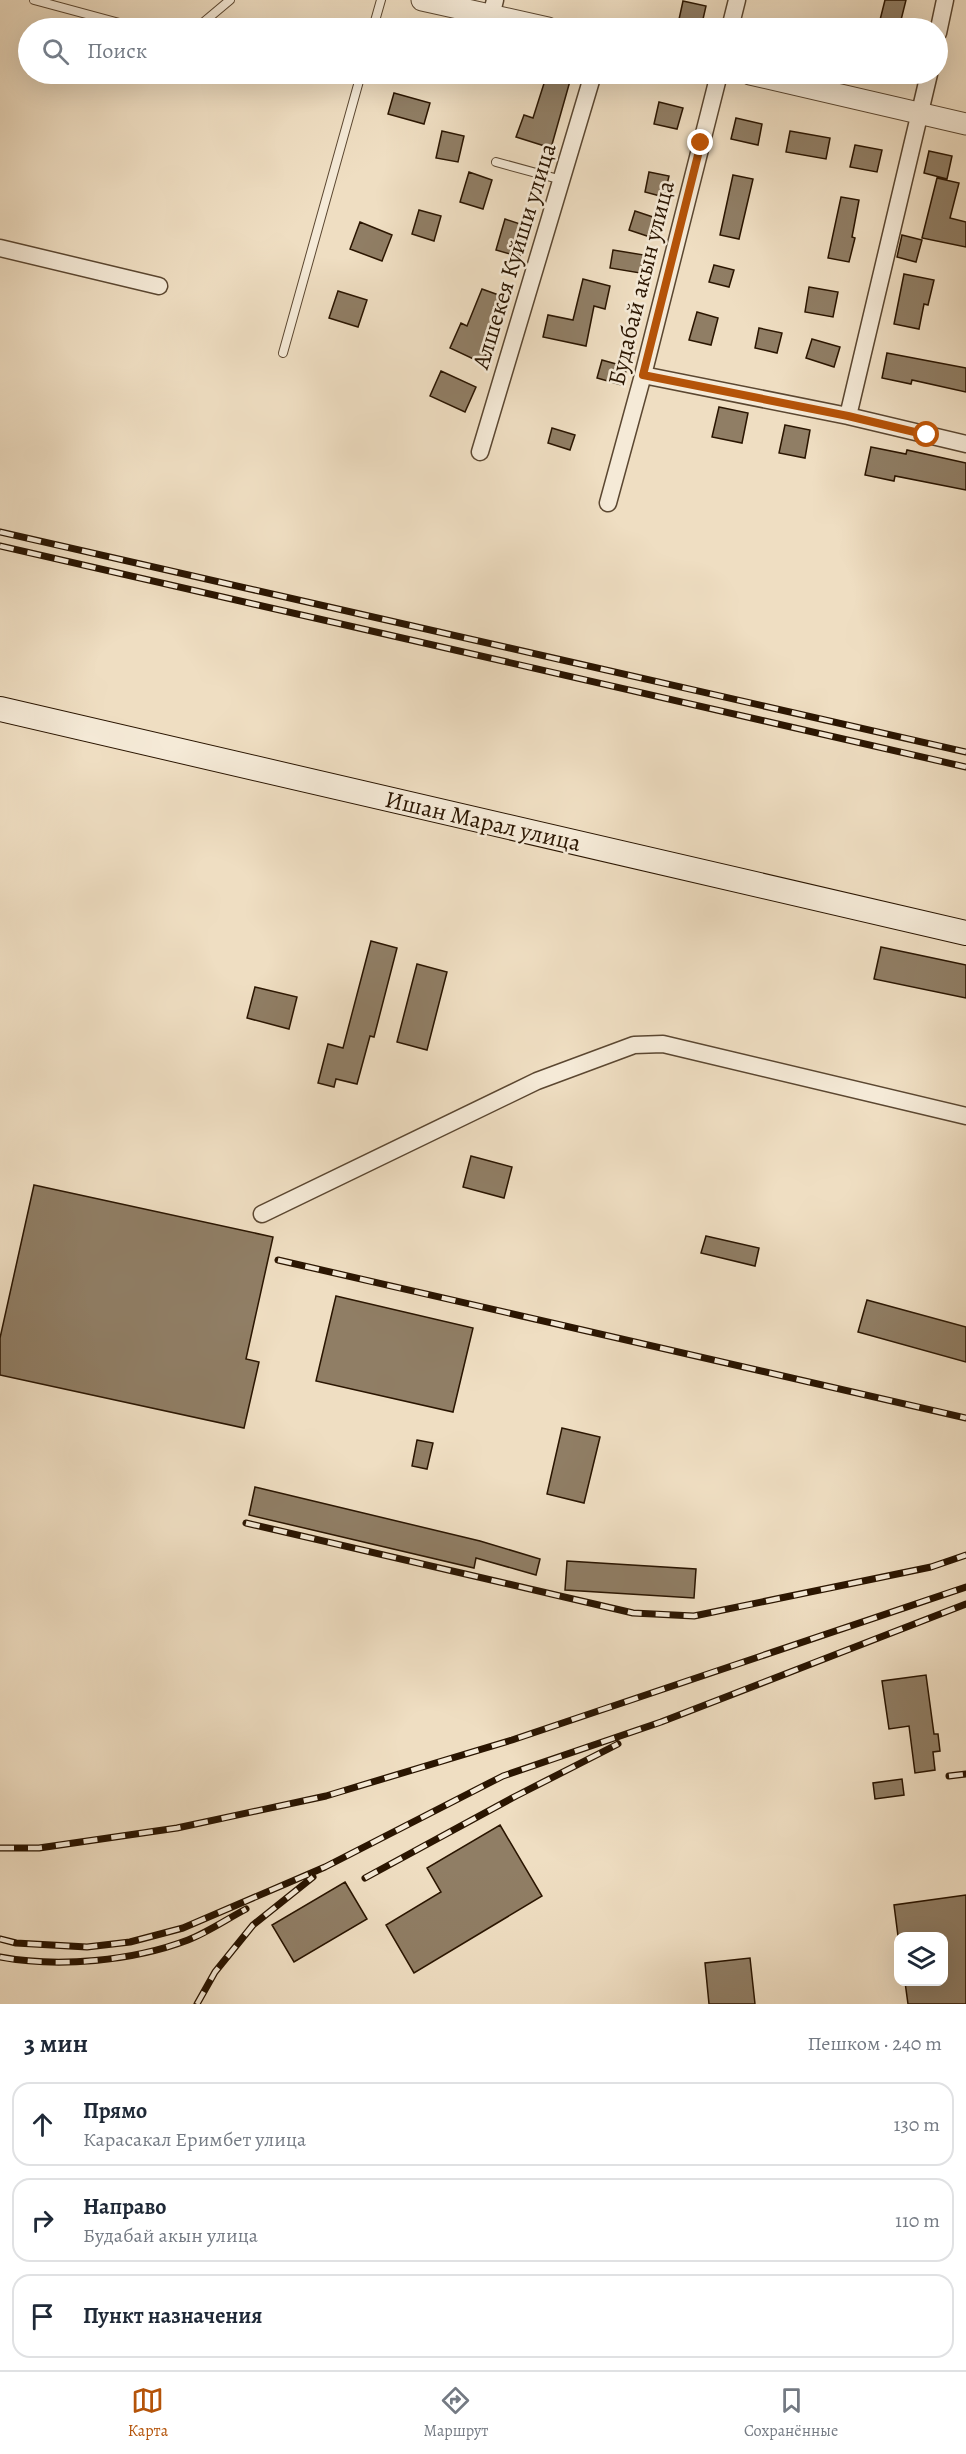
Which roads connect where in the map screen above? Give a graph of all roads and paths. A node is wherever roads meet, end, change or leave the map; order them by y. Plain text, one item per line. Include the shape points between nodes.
1 (33, 0) edge
2 (230, 0) edge
3 (381, 0) edge
4 (422, 0) edge
5 (737, 0) edge
6 (945, 0) edge
7 (493, 8) edge
8 (100, 18) edge
9 (209, 18) edge
10 (376, 18) edge
11 (520, 18) edge
12 (732, 18) edge
13 (941, 18) edge
14 (358, 84) edge
15 (590, 84) edge
16 (716, 84) edge
17 (792, 84) edge
18 (926, 84) edge
19 (920, 114) junction
20 (966, 124) edge
21 (496, 162) dead end
22 (563, 180) junction
23 (0, 248) edge
24 (159, 286) dead end
25 (283, 353) dead end
26 (643, 375) junction
27 (848, 416) junction
28 (966, 444) edge
29 (480, 452) dead end
30 (608, 503) dead end
31 (0, 709) edge
32 (966, 933) edge
33 (966, 1116) edge
34 (262, 1214) dead end

1 - 8 lane
2 - 9 lane
3 - 10 lane
4 - 7 street
5 - 12 street
6 - 13 street
7 - 11 street
14 - 25 lane
15 - 22 street, Алшекея Куйши улица
16 - 26 street, Будабай акын улица
17 - 19 street
18 - 19 street
19 - 20 street
19 - 27 street
21 - 22 lane
22 - 29 street, Алшекея Куйши улица
23 - 24 street
26 - 27 street
26 - 30 street, Будабай акын улица
27 - 28 street
31 - 32 main road, Ишан Марал улица
33 - 34 street via 663,1044 634,1045 537,1081

